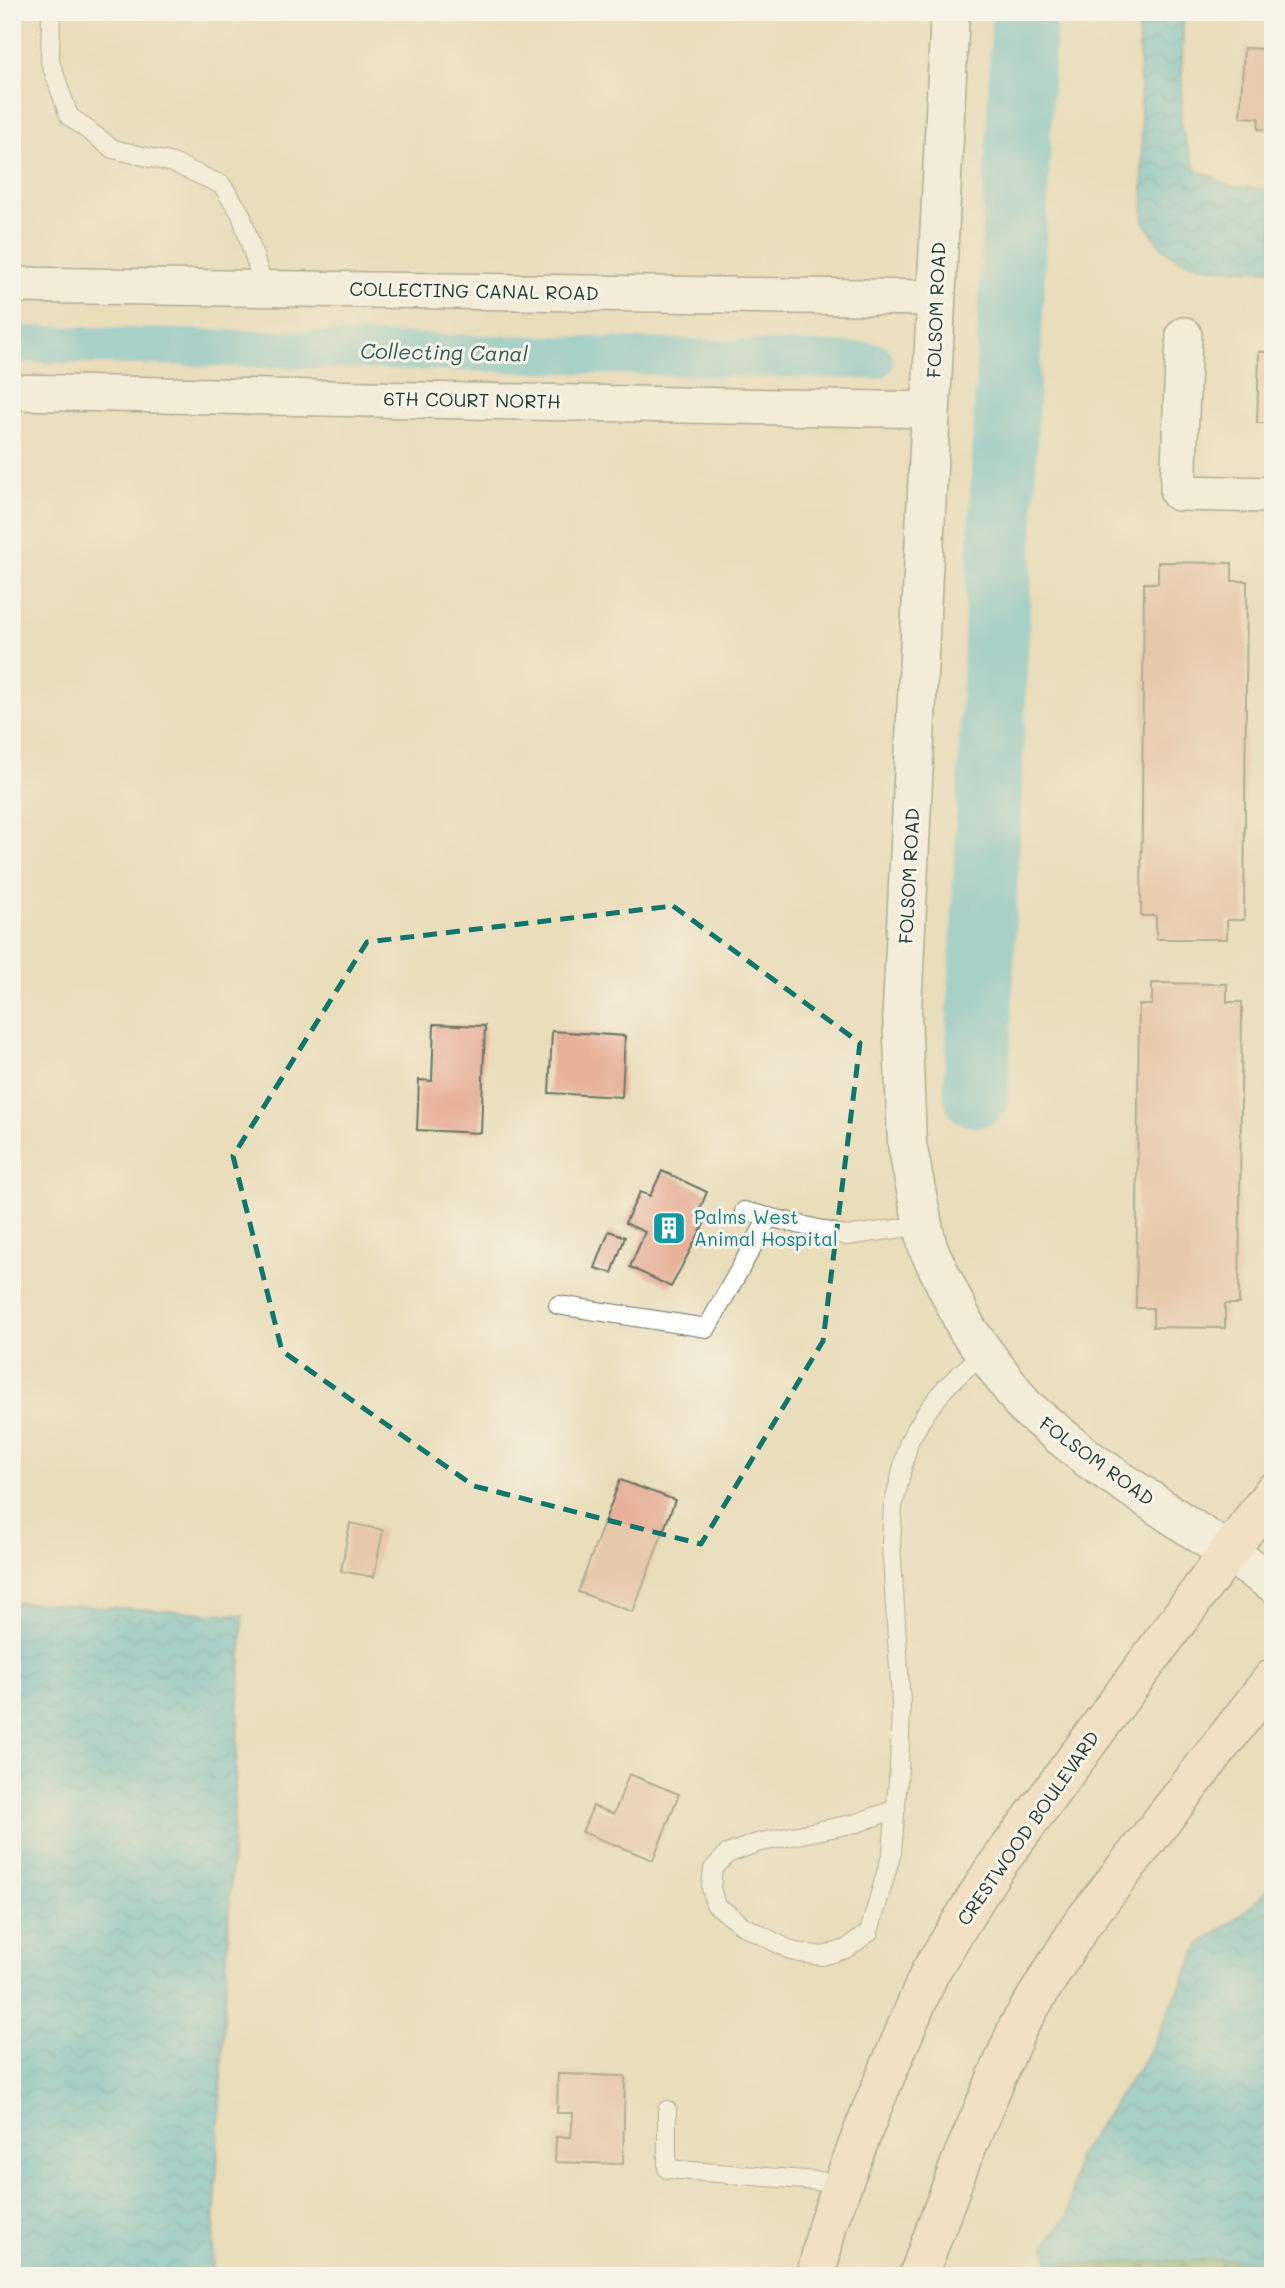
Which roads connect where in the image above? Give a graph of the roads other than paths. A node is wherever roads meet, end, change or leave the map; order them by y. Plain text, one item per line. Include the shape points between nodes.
1 (51, 12) edge
2 (950, 12) edge
3 (12, 285) edge
4 (264, 289) junction
5 (937, 298) junction
6 (1184, 335) dead end
7 (12, 392) edge
8 (932, 410) junction
9 (1273, 495) edge
10 (744, 1211) dead end
11 (769, 1217) junction
12 (923, 1225) junction
13 (558, 1305) dead end
14 (984, 1352) junction
15 (1273, 1492) edge
16 (1228, 1552) junction
17 (1273, 1583) edge
18 (1273, 1678) edge
19 (895, 1809) junction
20 (667, 2110) dead end
21 (843, 2183) junction
22 (816, 2276) edge
23 (918, 2276) edge

1 - 4 lane via 50,61 69,116 113,149 173,163 222,185 241,214
2 - 5 street, FOLSOM ROAD
3 - 4 street, COLLECTING CANAL ROAD
4 - 5 street, COLLECTING CANAL ROAD
5 - 8 street, FOLSOM ROAD
6 - 9 street via 1178,493
7 - 8 street, 6TH COURT NORTH
8 - 12 street, FOLSOM ROAD via 902,1010 907,1144
10 - 11 lane
11 - 12 lane via 847,1236
11 - 13 lane via 707,1328
12 - 14 street, FOLSOM ROAD via 928,1248 967,1329
14 - 16 street, FOLSOM ROAD via 1025,1407 1081,1453
14 - 19 lane via 945,1388 909,1441 893,1507 891,1544 901,1703
15 - 16 main road, CRESTWOOD BOULEVARD
16 - 17 street, FOLSOM ROAD
16 - 21 main road, CRESTWOOD BOULEVARD via 992,1872 930,1972
18 - 23 main road via 1081,1925 1019,2025
19 - 19 lane via 892,1852 869,1931 846,1949 823,1956 794,1952 742,1925 715,1904 713,1869 727,1854 757,1843 857,1823
20 - 21 lane via 667,2169
21 - 22 main road, CRESTWOOD BOULEVARD

